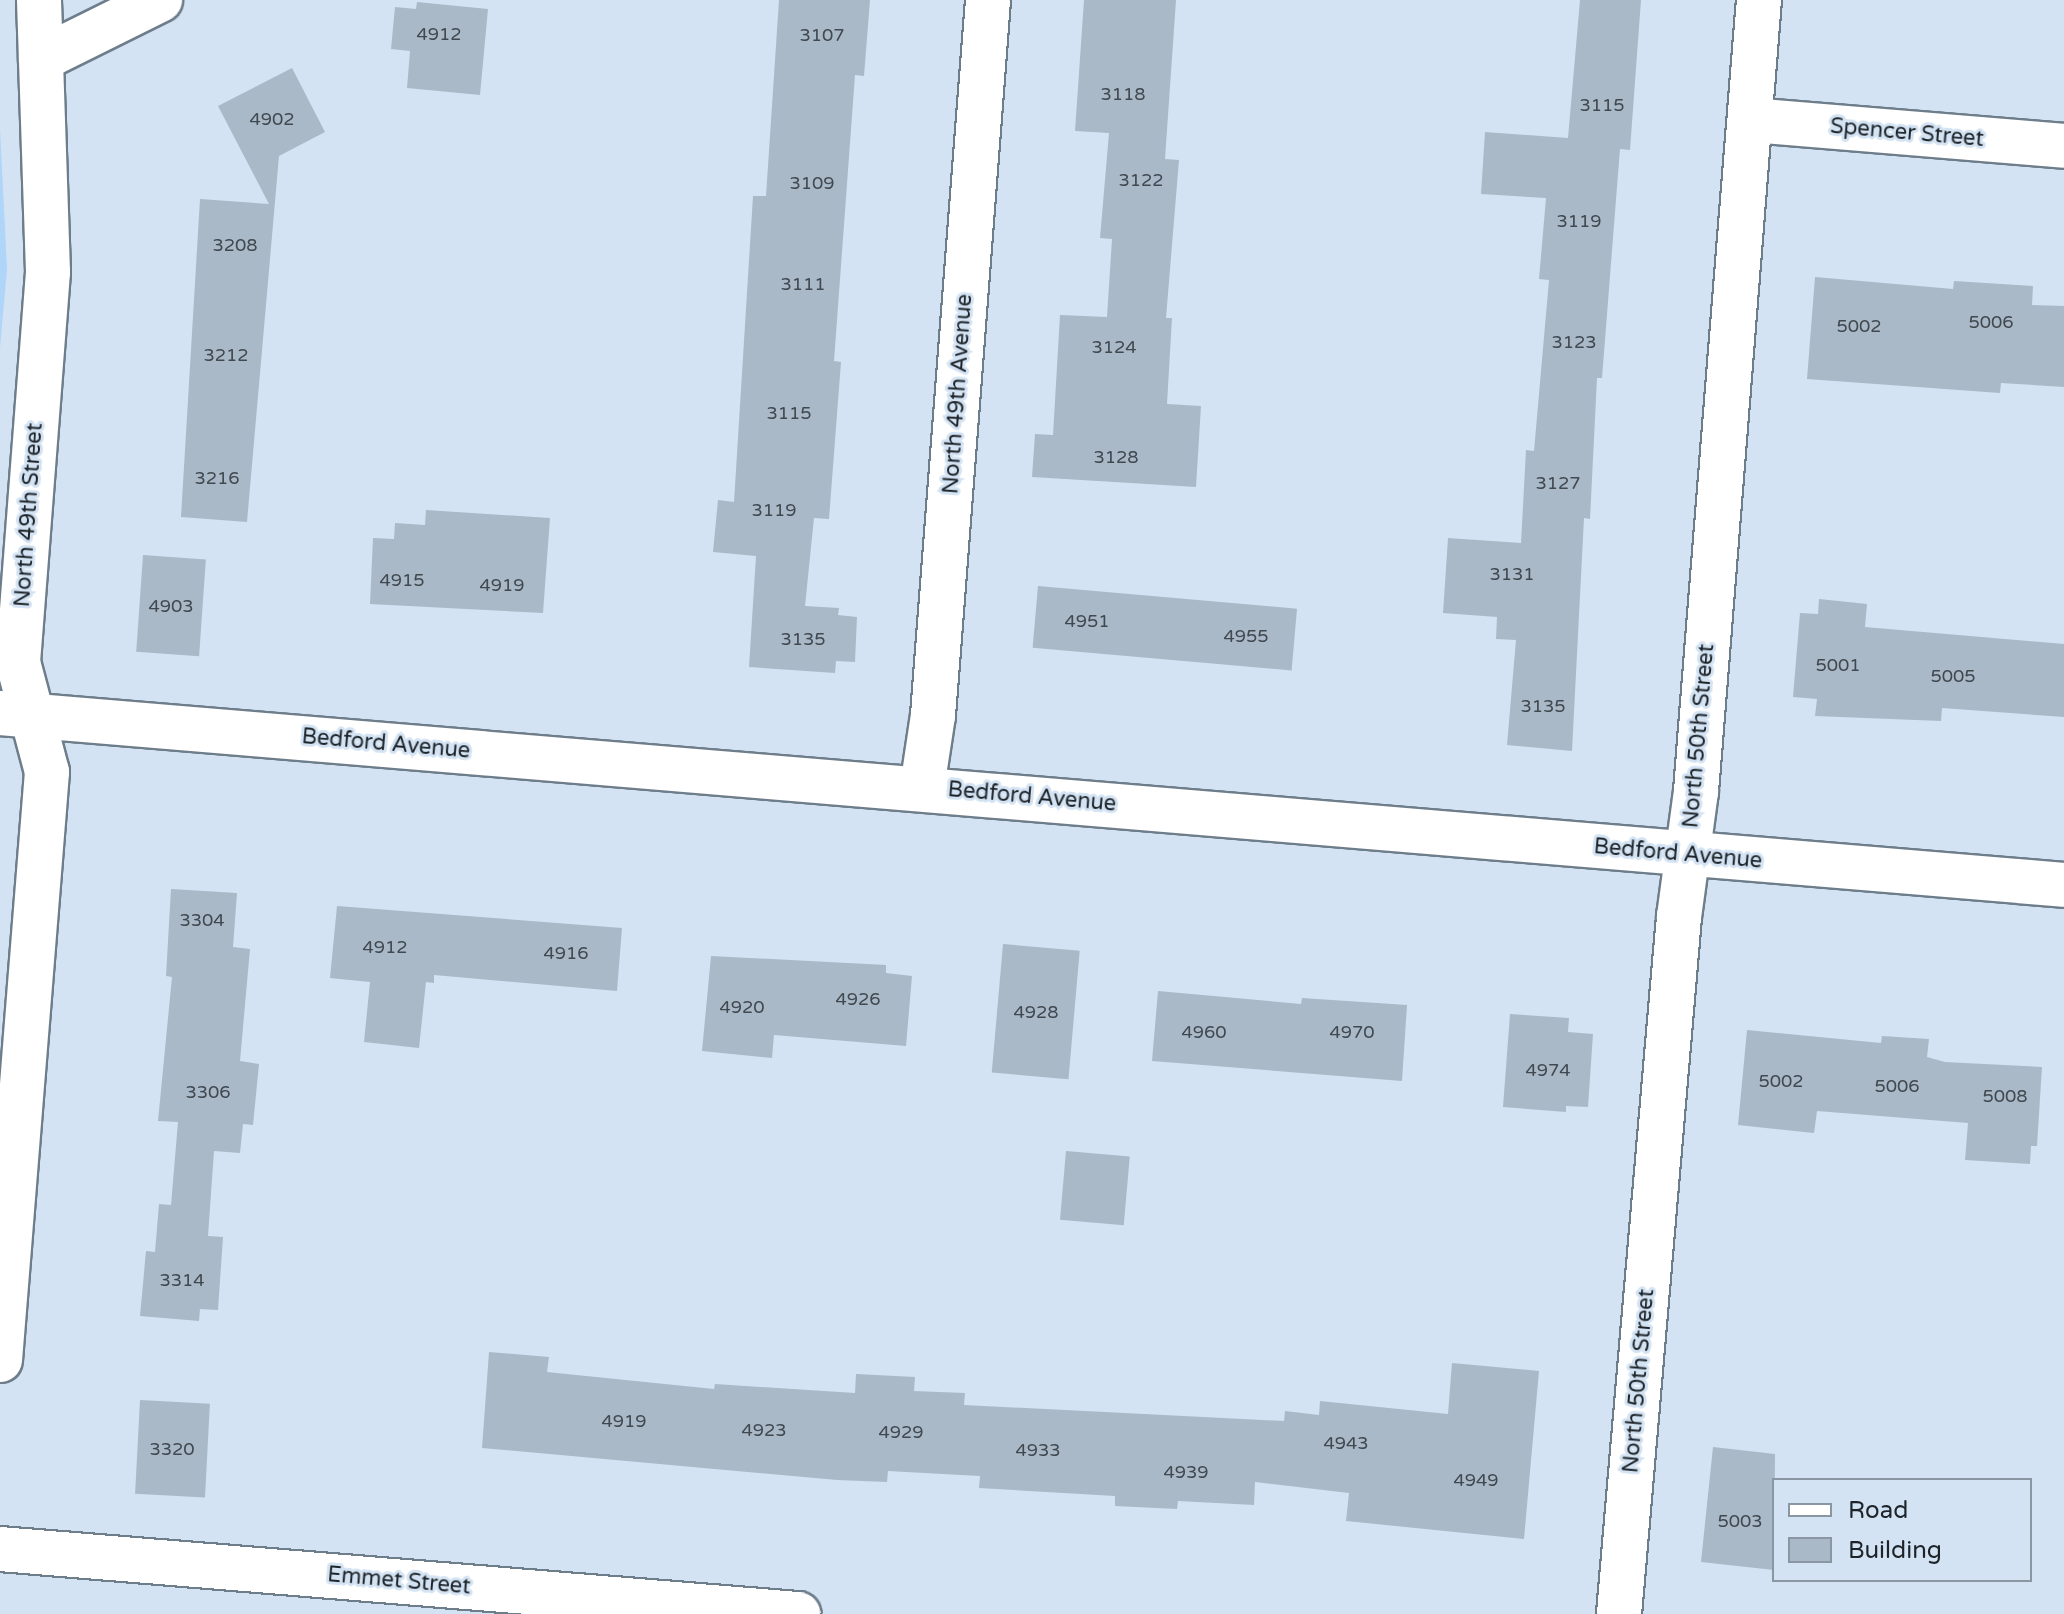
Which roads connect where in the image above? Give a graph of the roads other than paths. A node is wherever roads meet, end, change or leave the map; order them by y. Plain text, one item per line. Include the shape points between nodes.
1 (39, 0) edge
2 (160, 0) edge
3 (988, 0) edge
4 (1759, 0) edge
5 (41, 59) junction
6 (1750, 120) junction
7 (2064, 146) edge
8 (16, 714) edge
9 (922, 788) junction
10 (1688, 855) junction
11 (2064, 885) edge
12 (0, 1360) edge
13 (0, 1549) edge
14 (798, 1614) edge
15 (1619, 1614) edge

1 - 5 street, North 49th Street
2 - 5 street
3 - 9 street, North 49th Avenue via 933,715
4 - 6 street, North 50th Street
5 - 8 street, North 49th Street via 48,272
6 - 7 street, Spencer Street
6 - 10 street, North 50th Street
8 - 9 street, Bedford Avenue
8 - 12 street, North 49th Street via 47,772
9 - 10 street, Bedford Avenue
10 - 11 street, Bedford Avenue
10 - 15 street, North 50th Street
13 - 14 street, Emmet Street

